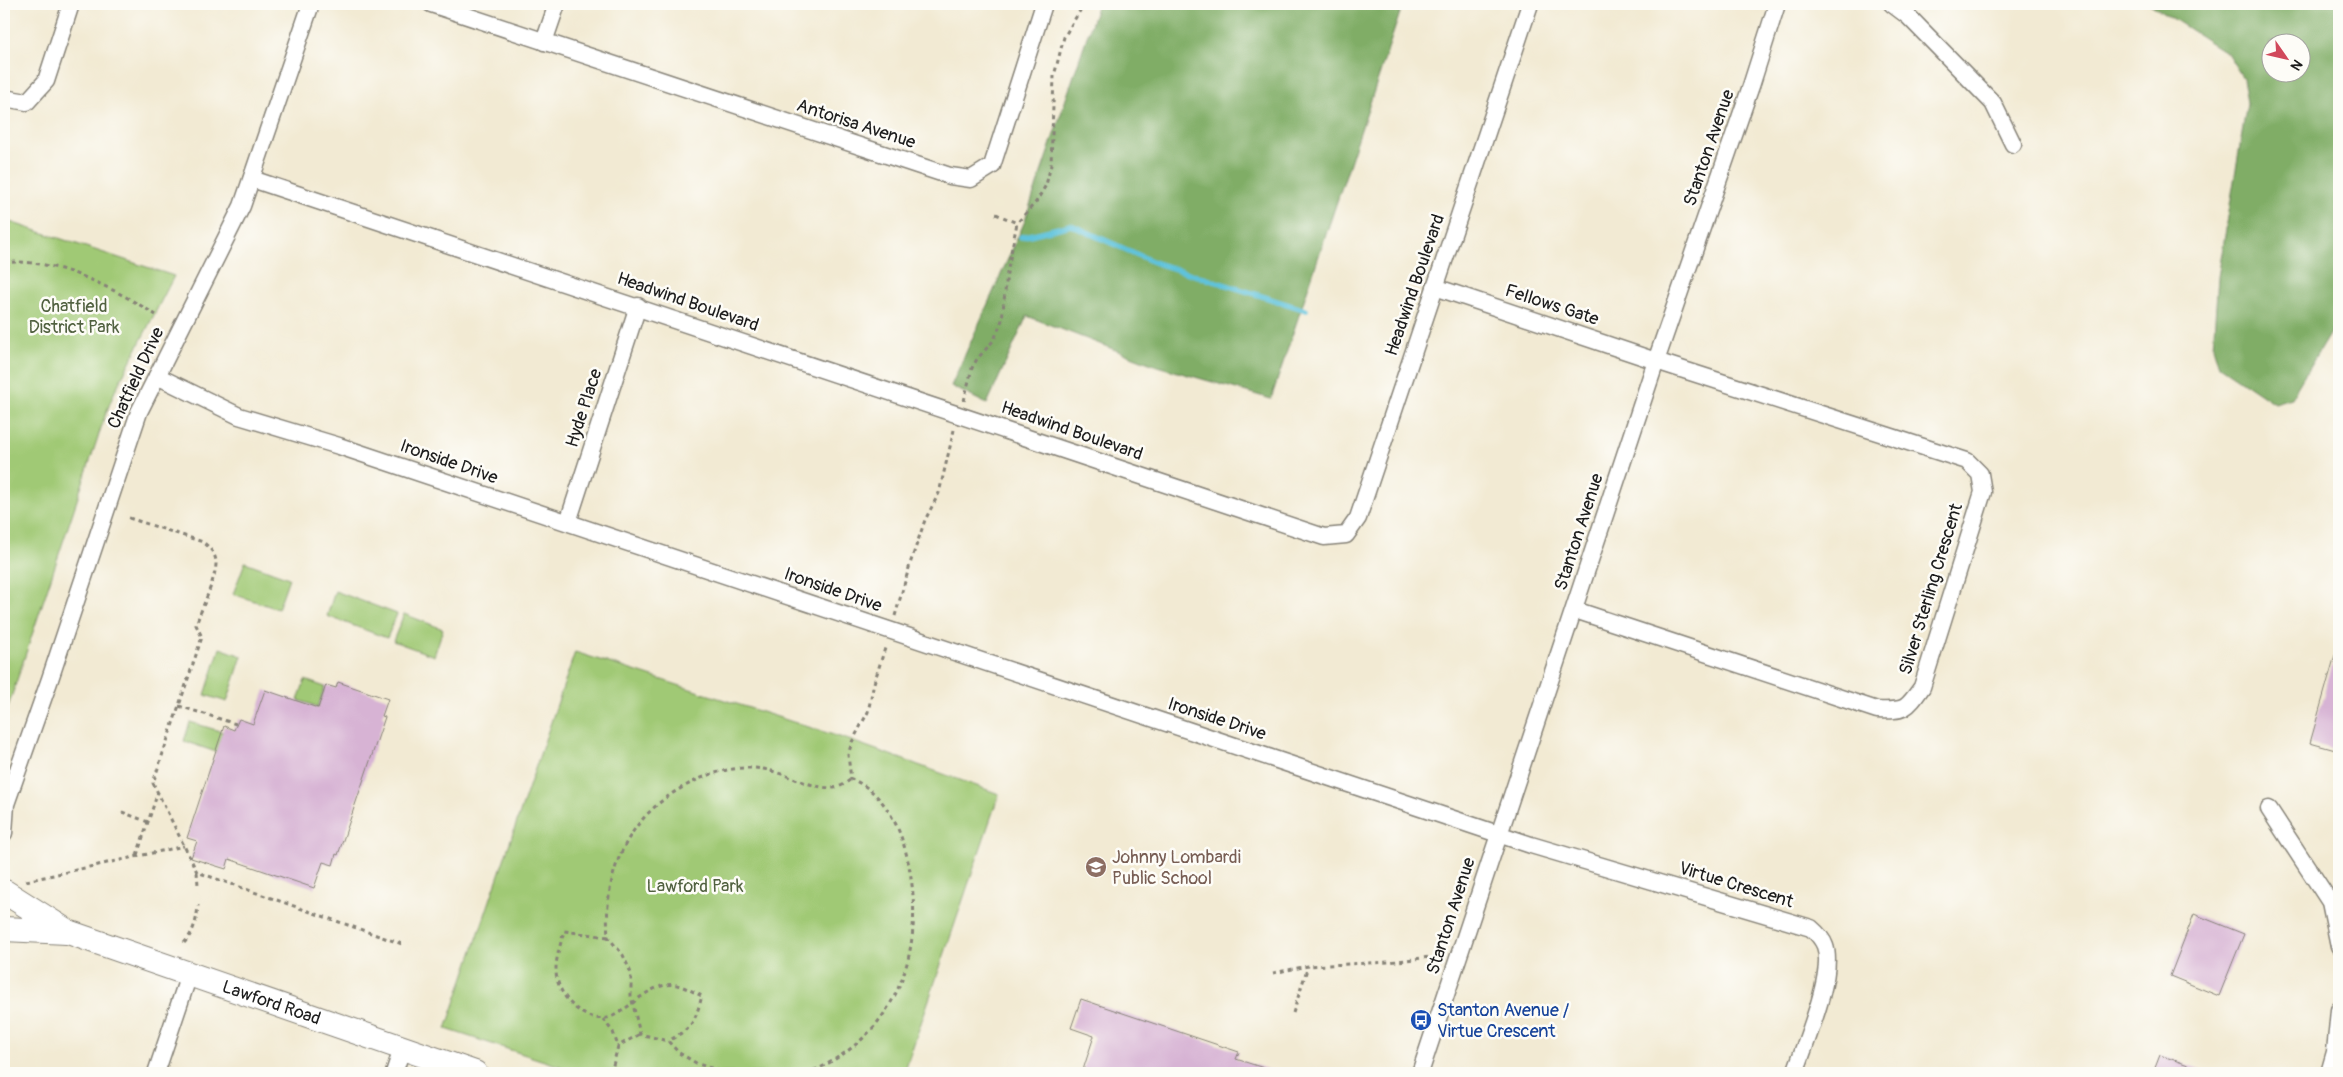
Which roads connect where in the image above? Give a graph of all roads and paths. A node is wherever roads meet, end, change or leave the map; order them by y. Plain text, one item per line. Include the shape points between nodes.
1 (71, 4) edge
2 (311, 4) edge
3 (431, 4) edge
4 (557, 4) edge
5 (1044, 4) edge
6 (1084, 4) edge
7 (1530, 4) edge
8 (1777, 4) edge
9 (1892, 4) edge
10 (544, 42) junction
11 (4, 98) edge
12 (2013, 144) dead end
13 (252, 179) junction
14 (996, 214) dead end
15 (1017, 223) junction
16 (4, 263) edge
17 (1436, 287) junction
18 (638, 306) junction
19 (156, 315) dead end
20 (1656, 361) junction
21 (157, 376) junction
22 (966, 394) dead end
23 (952, 435) dead end
24 (130, 518) dead end
25 (568, 522) junction
26 (1575, 610) junction
27 (896, 613) dead end
28 (884, 652) dead end
29 (179, 706) junction
30 (236, 724) dead end
31 (851, 779) junction
32 (158, 792) junction
33 (5, 806) edge
34 (2269, 809) dead end
35 (122, 812) dead end
36 (148, 822) junction
37 (4, 833) edge
38 (1500, 834) junction
39 (184, 846) junction
40 (137, 856) junction
41 (197, 872) junction
42 (198, 885) dead end
43 (9, 893) edge
44 (198, 905) dead end
45 (4, 929) edge
46 (68, 932) junction
47 (608, 937) junction
48 (184, 943) dead end
49 (402, 944) dead end
50 (2339, 946) edge
51 (1430, 957) dead end
52 (1308, 966) junction
53 (1273, 973) dead end
54 (189, 975) junction
55 (633, 1005) junction
56 (2339, 1010) edge
57 (1293, 1013) dead end
58 (603, 1019) junction
59 (640, 1034) junction
60 (668, 1041) junction
61 (618, 1046) junction
62 (402, 1049) junction
63 (156, 1073) edge
64 (394, 1073) edge
65 (475, 1073) edge
66 (611, 1073) edge
67 (726, 1073) edge
68 (806, 1073) edge
69 (1420, 1073) edge
70 (1795, 1073) edge
71 (2329, 1073) edge

1 - 11 street via 46,81 26,102
2 - 13 street, Chatfield Drive
3 - 10 street, Antorisa Avenue
4 - 10 street
5 - 10 street, Antorisa Avenue via 992,166 971,179 950,176
6 - 15 path via 1064,37 1054,76 1051,165 1046,185
7 - 17 street, Headwind Boulevard
8 - 20 street, Stanton Avenue
9 - 12 street via 1908,16 1993,103
13 - 18 street, Headwind Boulevard
13 - 21 street, Chatfield Drive via 242,206
14 - 15 path
15 - 22 path via 1002,320 994,340 976,358
16 - 19 path via 28,262 62,270 109,289
17 - 18 street, Headwind Boulevard via 1358,518 1346,535 1324,537
17 - 20 street, Fellows Gate
18 - 25 street, Hyde Place
20 - 26 street, Stanton Avenue
20 - 26 street, Silver Sterling Crescent via 1967,461 1980,474 1983,492 1922,687 1911,703 1900,711 1877,710
21 - 25 street, Ironside Drive via 239,416
21 - 33 street, Chatfield Drive via 139,412
23 - 27 path via 939,493 922,528
24 - 29 path via 202,542 211,549 216,560 196,625 202,637
25 - 38 street, Ironside Drive
26 - 38 street, Stanton Avenue
28 - 31 path via 868,712 848,755
29 - 30 path
29 - 32 path via 153,783
31 - 47 path via 843,786 831,788 778,772 735,769 704,776 675,791 656,804 639,822 621,852 612,876
31 - 68 path via 865,785 881,799 902,837 912,875 914,925 911,949 905,971 877,1024 861,1041 827,1065
32 - 36 path
32 - 39 path
33 - 37 street, Chatfield Drive
34 - 50 street via 2330,902
35 - 36 path
36 - 40 path
38 - 69 street, Stanton Avenue
38 - 70 street, Virtue Crescent via 1816,932 1826,947 1828,971
39 - 40 path
39 - 41 path
40 - 43 path
41 - 42 path
41 - 49 path
43 - 46 street, Lawford Road
44 - 48 path via 197,918
45 - 46 street, Lawford Road
46 - 54 street, Lawford Road
47 - 55 path via 623,955 631,973
47 - 58 path via 564,931 556,970 562,990 573,1005 588,1017
51 - 52 path
52 - 53 path
52 - 57 path
54 - 62 street, Lawford Road
54 - 63 street
55 - 58 path
55 - 59 path
55 - 60 path via 648,992 666,985 676,985 702,996 695,1019 688,1029
56 - 71 street via 2335,1052
58 - 61 path
59 - 60 path
59 - 61 path
60 - 67 path via 679,1053 698,1064
61 - 66 path
62 - 64 street
62 - 65 street, Lawford Road

